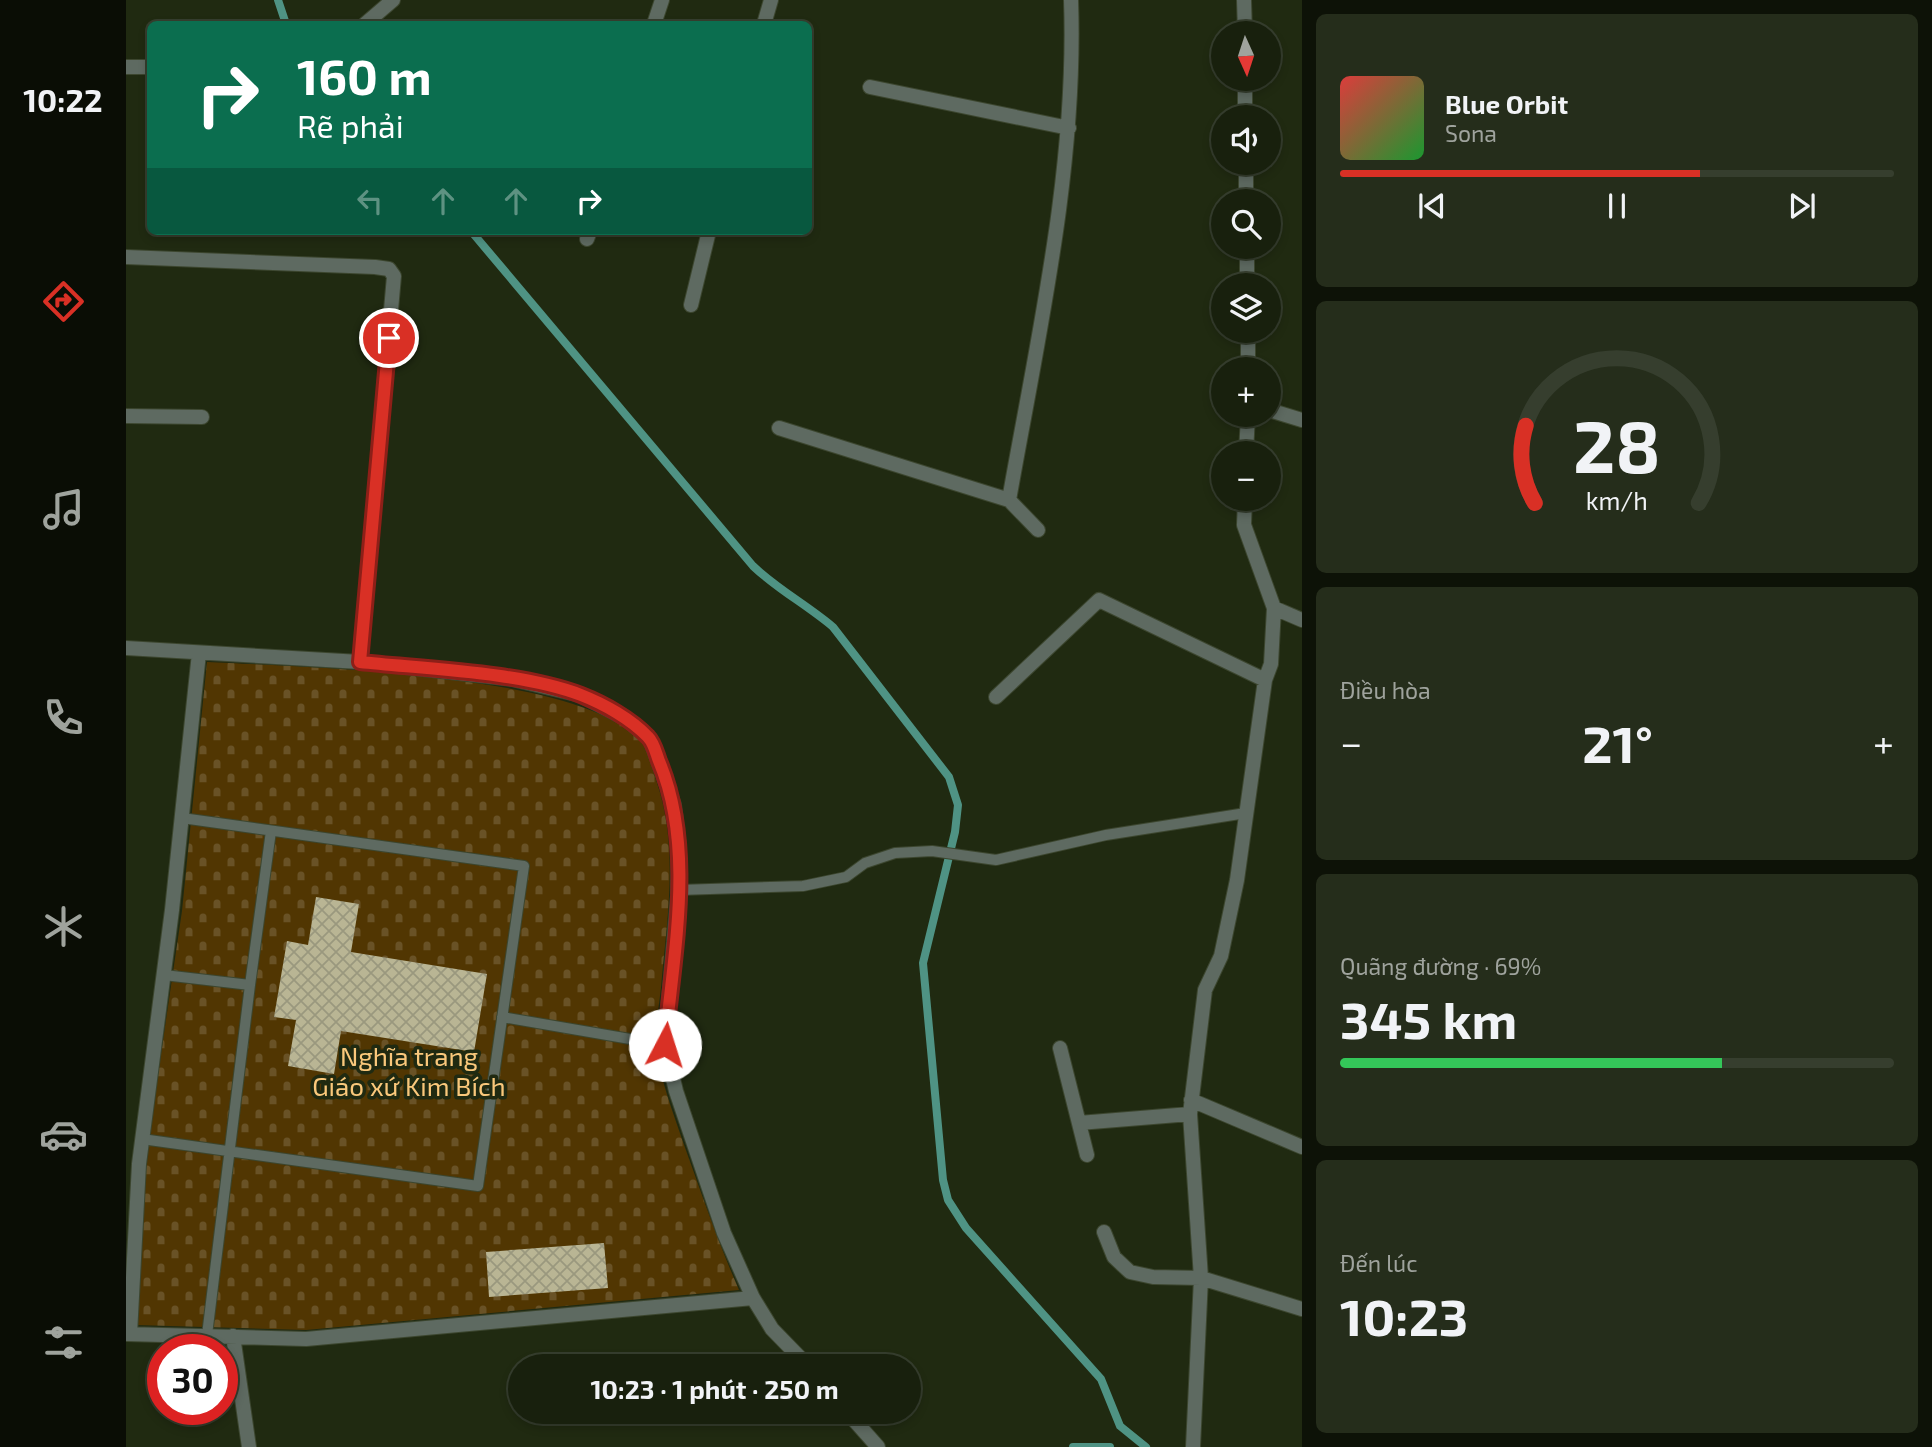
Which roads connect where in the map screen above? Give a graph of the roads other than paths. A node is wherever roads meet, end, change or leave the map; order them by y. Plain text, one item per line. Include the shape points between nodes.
1 (393, 0) edge
2 (662, 0) edge
3 (771, 0) edge
4 (1071, 0) edge
5 (1244, 0) edge
6 (368, 21) edge
7 (655, 21) edge
8 (765, 21) edge
9 (1245, 21) edge
10 (126, 66) edge
11 (147, 67) edge
12 (870, 88) dead end
13 (1069, 128) junction
14 (708, 235) edge
15 (126, 257) edge
16 (691, 305) dead end
17 (1281, 413) edge
18 (126, 416) edge
19 (202, 417) dead end
20 (1302, 419) edge
21 (779, 428) dead end
22 (1009, 500) junction
23 (1245, 511) edge
24 (1038, 530) dead end
25 (1274, 608) junction
26 (1302, 620) edge
27 (126, 648) edge
28 (199, 653) junction
29 (360, 662) junction
30 (1265, 680) junction
31 (996, 698) dead end
32 (1246, 813) junction
33 (182, 818) junction
34 (271, 831) junction
35 (678, 890) junction
36 (164, 975) junction
37 (250, 985) junction
38 (502, 1017) junction
39 (665, 1045) junction
40 (1060, 1048) dead end
41 (1191, 1107) junction
42 (1079, 1124) junction
43 (142, 1139) junction
44 (1302, 1147) edge
45 (229, 1151) junction
46 (1087, 1155) dead end
47 (1104, 1232) dead end
48 (1201, 1278) junction
49 (753, 1298) junction
50 (1302, 1309) edge
51 (128, 1334) edge
52 (147, 1334) edge
53 (207, 1334) edge
54 (238, 1336) edge
55 (796, 1354) edge
56 (238, 1371) edge
57 (858, 1424) edge
58 (249, 1447) edge
59 (878, 1447) edge
60 (1193, 1447) edge

1 - 6 street
2 - 7 street
3 - 8 street
4 - 13 street
5 - 9 street
10 - 11 street
12 - 13 street
13 - 22 street
14 - 16 street
15 - 29 street via 375,267 389,269 394,275
17 - 20 street
18 - 19 street
21 - 22 street
22 - 24 street
23 - 25 street via 1244,525
25 - 26 street
25 - 30 street via 1271,664
27 - 28 street
28 - 29 street
28 - 33 street
29 - 35 street via 512,679 580,695 626,719 650,739 663,768 675,815
30 - 31 street via 1099,600
30 - 32 street
32 - 35 lane via 1106,835 996,860 932,851 895,853 865,863 846,877 803,886
32 - 41 street via 1220,956 1205,990
33 - 34 lane
33 - 36 street
34 - 37 lane
34 - 38 lane via 524,866
35 - 39 street
36 - 37 lane
36 - 43 street
37 - 45 lane
38 - 39 lane
38 - 45 lane via 478,1186
39 - 49 street via 724,1233
40 - 42 street
41 - 42 street
41 - 44 street
41 - 48 street
42 - 46 street
43 - 45 lane
43 - 51 street
45 - 53 lane
47 - 48 street via 1114,1257 1130,1272
48 - 50 street
48 - 60 street
49 - 54 street via 306,1339
49 - 55 street via 772,1329
51 - 52 street
56 - 58 street
57 - 59 street

